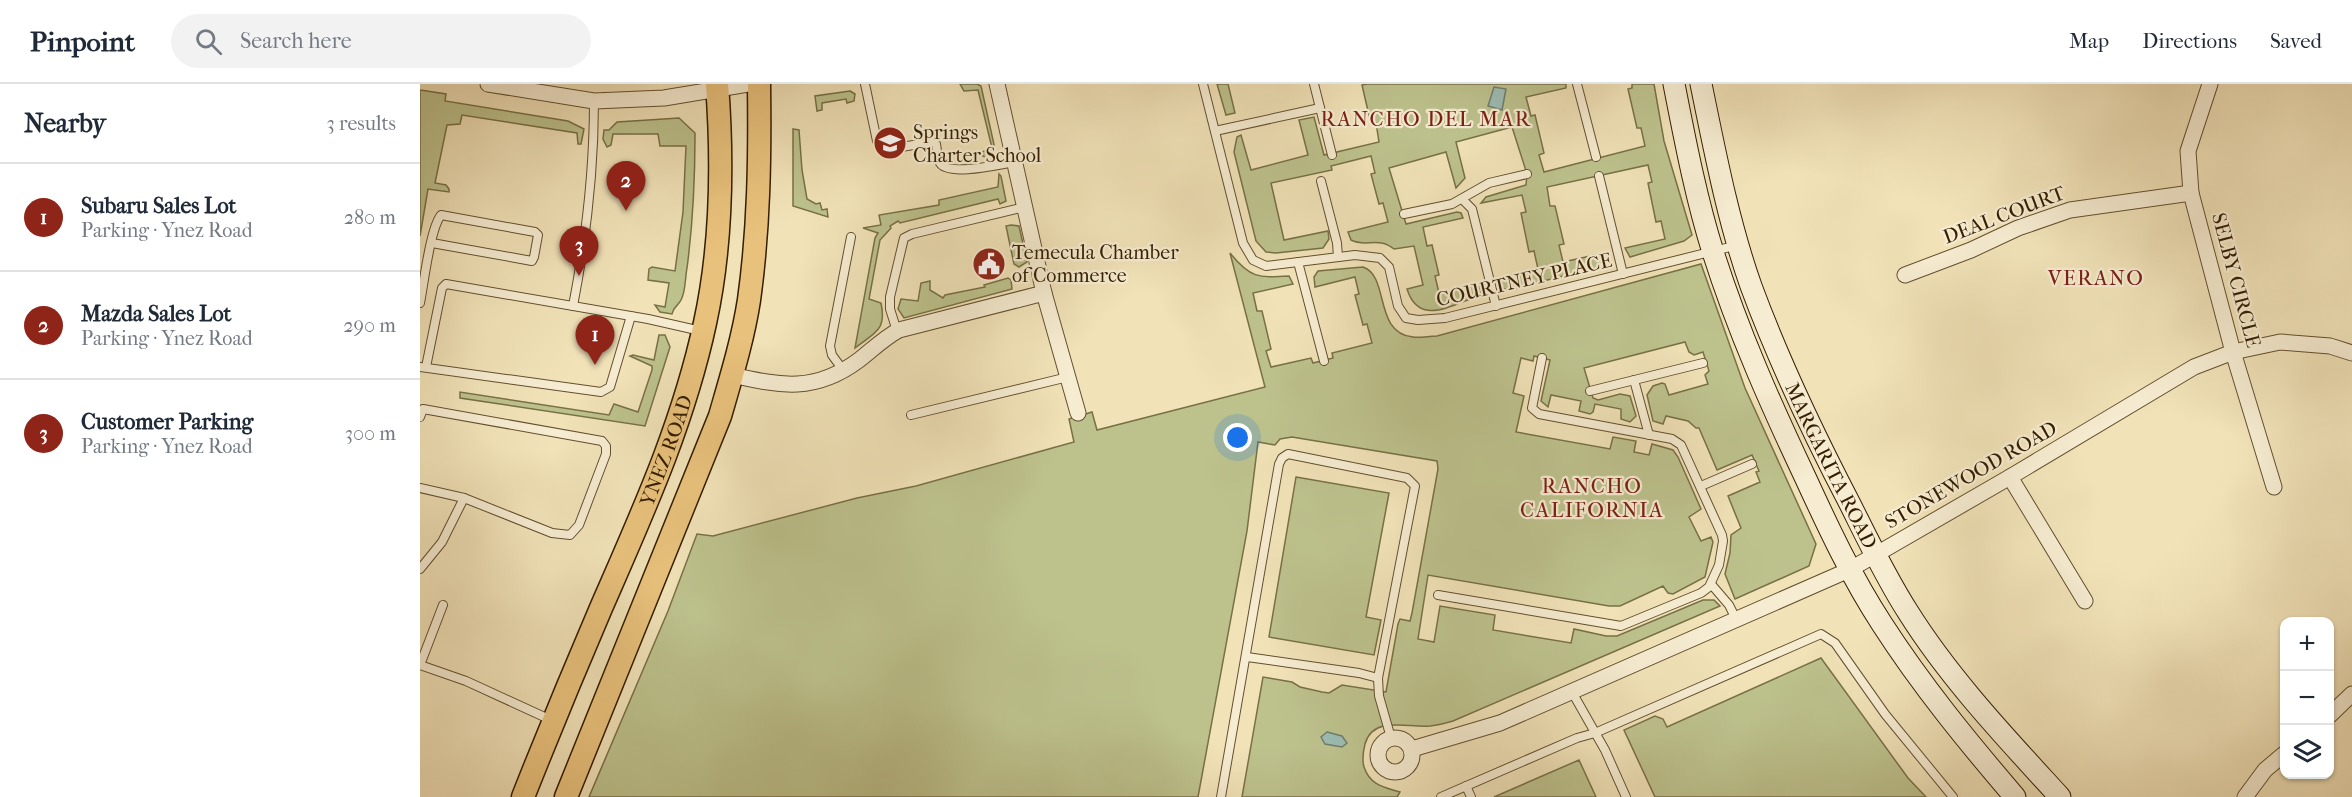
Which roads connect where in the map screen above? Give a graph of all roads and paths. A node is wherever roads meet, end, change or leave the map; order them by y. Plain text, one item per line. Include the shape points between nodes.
1 (488, 84) edge
2 (748, 84) edge
3 (759, 84) edge
4 (865, 84) edge
5 (997, 84) edge
6 (1203, 84) edge
7 (1314, 84) edge
8 (1577, 84) edge
9 (1674, 84) edge
10 (1701, 84) edge
11 (2210, 84) edge
12 (717, 86) edge
13 (594, 101) junction
14 (1320, 108) junction
15 (1215, 131) junction
16 (1332, 155) dead end
17 (1596, 158) dead end
18 (1015, 162) junction
19 (1527, 174) dead end
20 (1599, 176) dead end
21 (1321, 181) dead end
22 (2191, 193) junction
23 (1463, 200) junction
24 (1025, 207) junction
25 (1404, 214) dead end
26 (851, 237) dead end
27 (432, 243) junction
28 (1739, 244) junction
29 (1712, 251) junction
30 (1338, 257) junction
31 (1298, 262) junction
32 (1623, 274) junction
33 (1905, 275) dead end
34 (1044, 293) junction
35 (420, 303) edge
36 (573, 306) junction
37 (1496, 306) junction
38 (631, 316) junction
39 (897, 331) junction
40 (703, 332) junction
41 (2233, 352) junction
42 (2352, 353) edge
43 (1542, 358) dead end
44 (1323, 361) dead end
45 (1703, 363) dead end
46 (423, 367) edge
47 (843, 370) junction
48 (732, 375) junction
49 (1068, 377) junction
50 (1634, 380) junction
51 (1590, 391) dead end
52 (1078, 413) dead end
53 (911, 415) dead end
54 (420, 417) edge
55 (1649, 435) junction
56 (1752, 464) dead end
57 (2010, 477) junction
58 (1701, 486) junction
59 (2274, 487) dead end
60 (420, 488) edge
61 (464, 498) junction
62 (1875, 554) junction
63 (420, 569) edge
64 (1849, 570) junction
65 (1711, 584) junction
66 (1438, 595) dead end
67 (2085, 601) dead end
68 (443, 605) dead end
69 (1736, 619) junction
70 (1247, 657) junction
71 (420, 665) edge
72 (1378, 678) junction
73 (1572, 692) junction
74 (2352, 694) edge
75 (2334, 711) edge
76 (554, 721) junction
77 (1595, 733) junction
78 (1391, 738) junction
79 (1412, 749) junction
80 (2280, 757) edge
81 (1466, 786) junction
82 (523, 797) edge
83 (566, 797) edge
84 (1221, 797) edge
85 (1441, 797) edge
86 (1472, 797) edge
87 (1626, 797) edge
88 (1953, 797) edge
89 (2015, 797) edge
90 (2060, 797) edge
91 (2245, 797) edge

1 - 13 street via 565,93
2 - 12 street
3 - 48 main road, YNEZ ROAD via 760,191 749,301
4 - 18 lane via 877,141 889,149 932,142 936,144 940,163 959,170
5 - 18 street
6 - 15 lane, COURTNEY PLACE
7 - 14 lane
8 - 17 lane
9 - 29 main road, MARGARITA ROAD
10 - 28 main road, MARGARITA ROAD via 1719,174
11 - 22 street, SELBY CIRCLE via 2188,151
12 - 13 street via 664,98
12 - 40 main road, YNEZ ROAD via 721,205
13 - 36 lane via 584,243
14 - 15 lane
14 - 16 lane
15 - 31 lane, COURTNEY PLACE via 1244,243 1253,260 1266,266
18 - 24 street
19 - 23 lane via 1489,183
20 - 32 lane
21 - 30 lane
22 - 33 street, DEAL COURT via 2070,210
22 - 41 street, SELBY CIRCLE
23 - 25 lane
23 - 37 lane via 1472,209
24 - 34 street
24 - 39 lane via 904,238 890,297
26 - 47 lane via 830,346
27 - 27 lane via 436,221 441,216 538,235 532,261
27 - 35 lane
28 - 29 lane, COURTNEY PLACE
28 - 62 main road, MARGARITA ROAD via 1750,284 1793,391
29 - 32 lane, COURTNEY PLACE
29 - 64 main road, MARGARITA ROAD via 1768,398
30 - 31 lane, COURTNEY PLACE
30 - 37 lane, COURTNEY PLACE via 1380,258 1389,267 1398,306 1406,318 1445,318
31 - 44 lane
32 - 37 lane, COURTNEY PLACE
34 - 39 street
34 - 49 street
36 - 38 lane
36 - 46 lane via 446,284
38 - 40 lane
38 - 46 lane via 610,387 601,392
39 - 47 street
40 - 76 main road, YNEZ ROAD via 659,477
41 - 42 street, STONEWOOD ROAD via 2280,342 2330,346
41 - 57 street, STONEWOOD ROAD via 2194,367
41 - 59 street, SELBY CIRCLE
43 - 55 lane via 1534,411
45 - 50 lane
47 - 48 street via 812,384 795,385
48 - 83 main road, YNEZ ROAD via 716,426
49 - 52 street
49 - 53 lane
50 - 51 lane
50 - 55 lane
54 - 61 lane via 423,409 602,441 606,446 579,525 570,536
55 - 58 lane via 1672,439 1681,445
56 - 58 lane
57 - 62 street, STONEWOOD ROAD
57 - 67 street
58 - 65 lane via 1723,541
60 - 61 lane
61 - 63 lane via 442,542
62 - 64 street, STONEWOOD ROAD
62 - 90 main road, MARGARITA ROAD via 1908,612 1954,676
64 - 69 street, STONEWOOD ROAD
64 - 89 main road, MARGARITA ROAD via 1924,687
65 - 66 lane via 1701,593 1621,626
65 - 69 lane via 1730,604
68 - 71 lane
69 - 73 street, STONEWOOD ROAD
70 - 72 lane
70 - 72 lane via 1279,464 1288,454 1407,478 1414,486
70 - 84 lane
71 - 76 lane
72 - 78 lane
73 - 77 lane
73 - 79 street, STONEWOOD ROAD via 1500,723
74 - 75 street
76 - 82 main road, YNEZ ROAD
77 - 81 lane
77 - 87 lane
77 - 88 lane via 1821,634 1835,643 1889,720
78 - 79 street via 1405,740
78 - 79 street via 1378,751 1386,769 1404,770 1412,761
80 - 91 street
81 - 85 lane
81 - 86 lane

